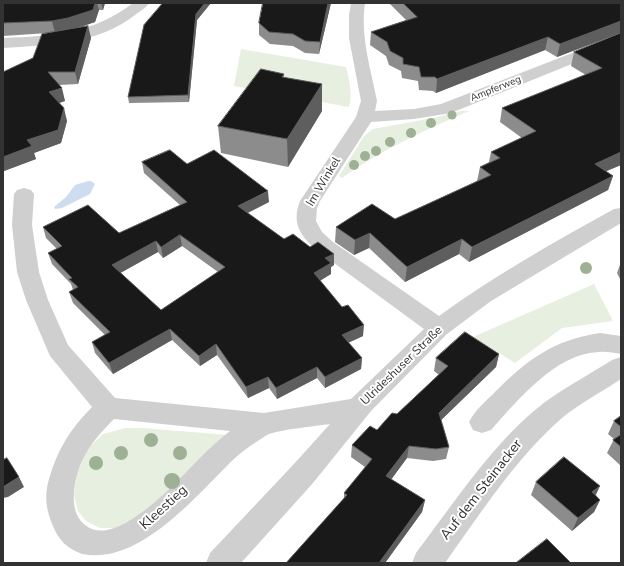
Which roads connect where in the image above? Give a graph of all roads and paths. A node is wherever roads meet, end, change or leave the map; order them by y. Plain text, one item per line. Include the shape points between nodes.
1 (142, 3) edge
2 (358, 3) edge
3 (621, 39) edge
4 (3, 43) edge
5 (365, 117) junction
6 (24, 194) dead end
7 (621, 214) edge
8 (438, 328) junction
9 (621, 345) edge
10 (621, 367) edge
11 (108, 408) junction
12 (359, 408) junction
13 (482, 422) dead end
14 (264, 424) junction
15 (221, 563) edge
16 (426, 563) edge

1 - 4 street via 122,19 82,35
2 - 5 street, Im Winkel via 357,38 369,100
3 - 5 street, Ampferweg via 445,109 407,115
5 - 8 street, Im Winkel via 310,201 306,212 307,224 314,236 326,247
6 - 11 street via 24,249 37,300 58,350
7 - 8 street, Ulrideshuser Straße via 483,295
8 - 12 street, Ulrideshuser Straße
9 - 13 street via 592,343 556,356 528,375
10 - 16 street, Auf dem Steinacker via 554,410 527,434 499,466
11 - 14 street, Kleestieg
11 - 14 street, Kleestieg via 76,446 65,472 61,492 60,505 72,535 88,544 105,544 121,540 141,530 159,517 227,448
12 - 14 street, Kleestieg
12 - 15 street, Ulrideshuser Straße

